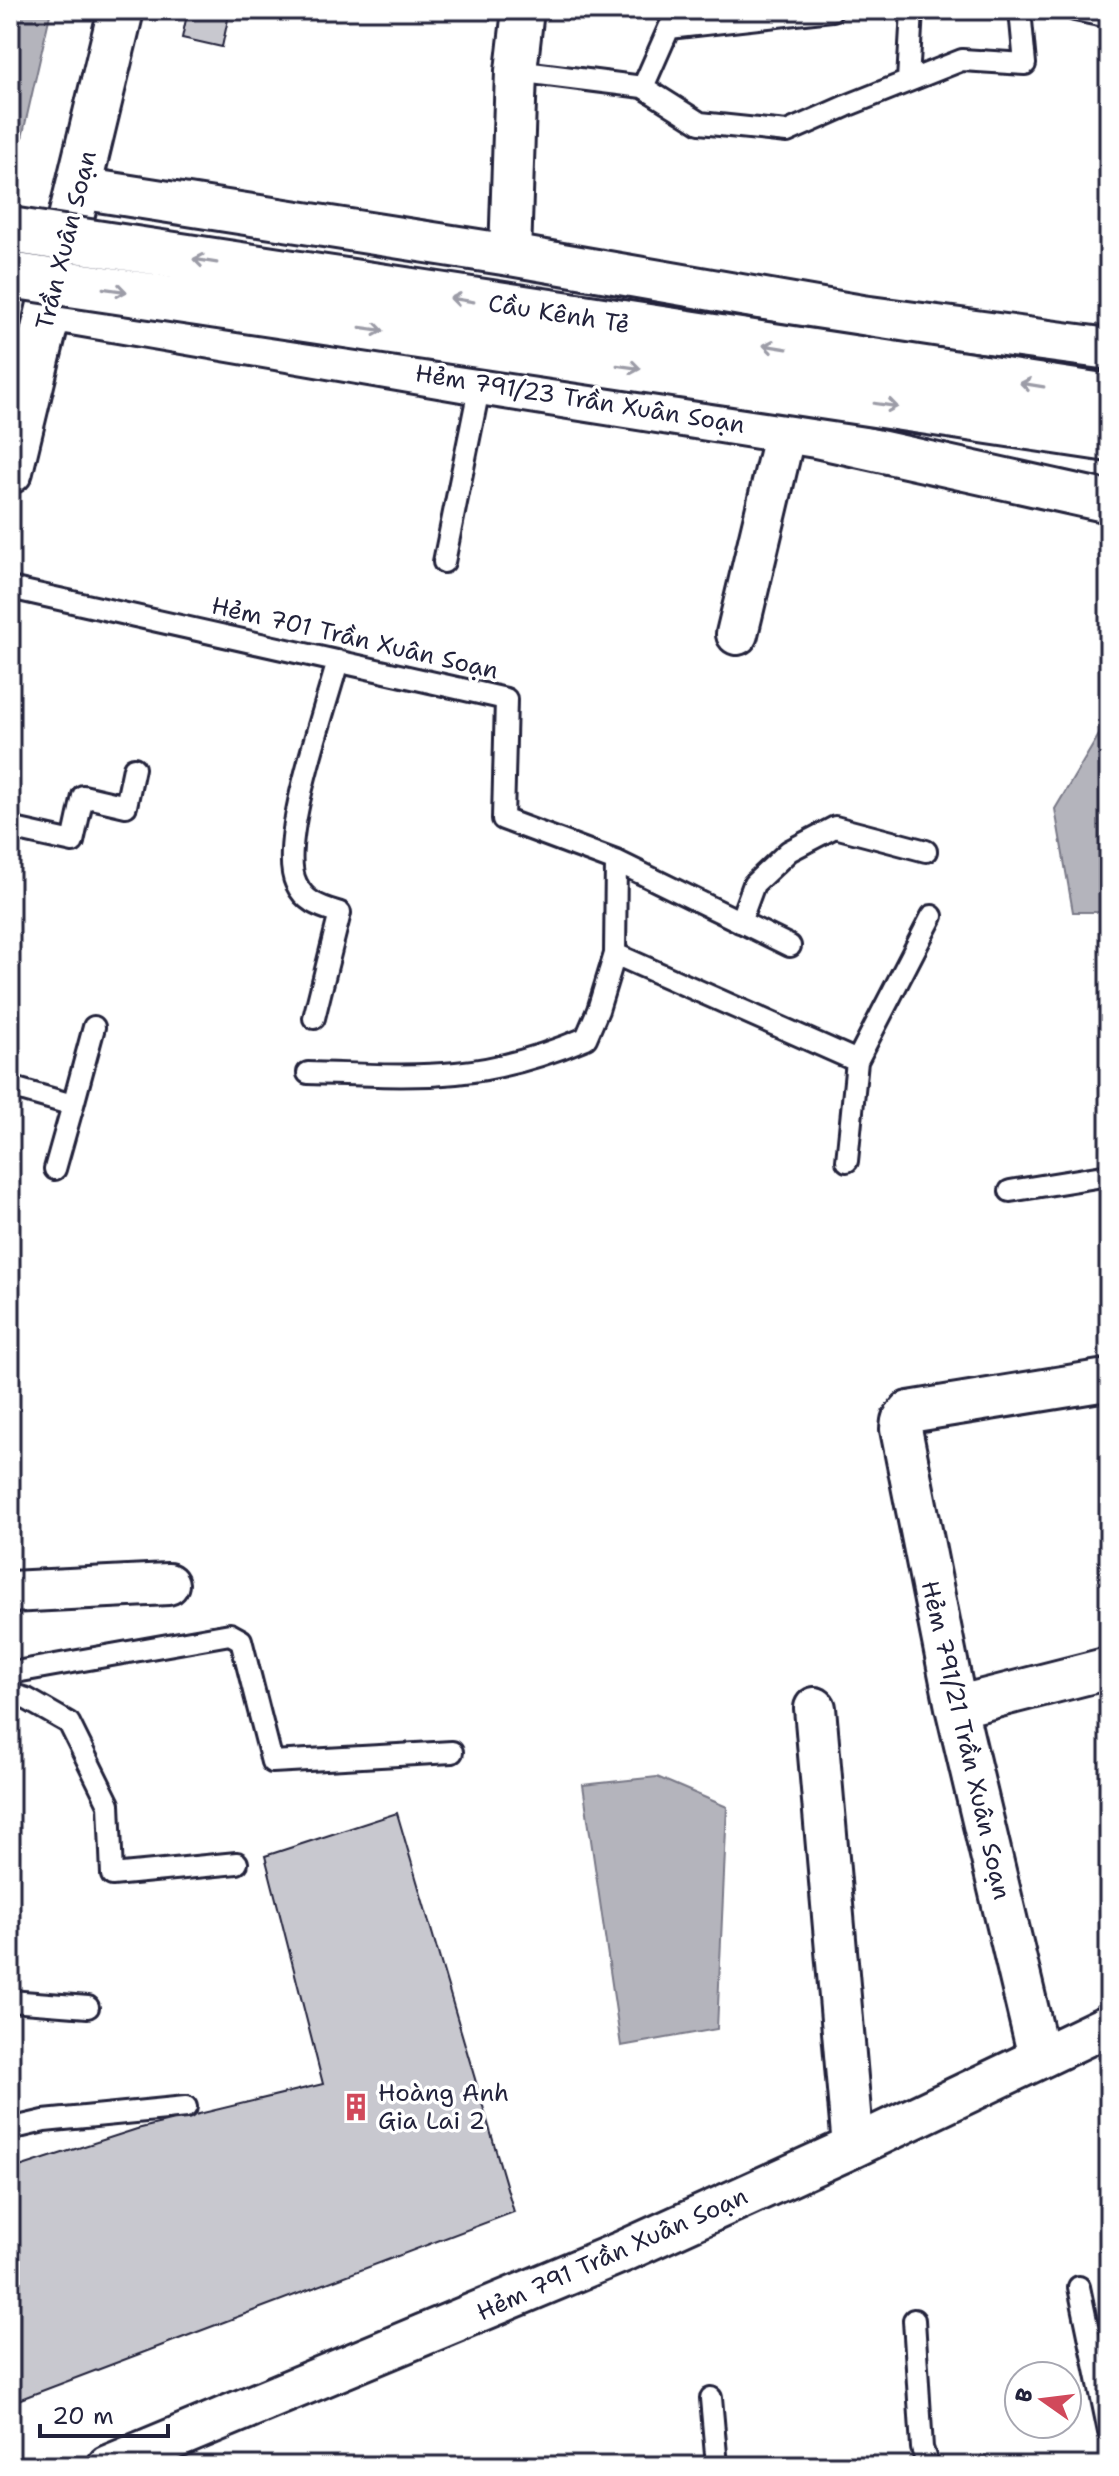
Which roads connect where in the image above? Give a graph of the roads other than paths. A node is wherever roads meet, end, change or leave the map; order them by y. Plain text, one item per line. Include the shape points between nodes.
1 (121, 10) edge
2 (523, 10) edge
3 (832, 10) edge
4 (912, 10) edge
5 (1020, 10) edge
6 (1075, 10) edge
7 (1109, 17) edge
8 (516, 71) junction
9 (908, 81) junction
10 (643, 87) junction
11 (79, 188) junction
12 (10, 230) edge
13 (510, 255) junction
14 (10, 275) edge
15 (49, 310) junction
16 (1109, 349) edge
17 (480, 384) junction
18 (1109, 397) edge
19 (785, 432) junction
20 (1109, 439) edge
21 (10, 471) edge
22 (1109, 502) edge
23 (444, 562) dead end
24 (10, 588) edge
25 (737, 634) dead end
26 (338, 661) junction
27 (134, 768) dead end
28 (10, 828) edge
29 (926, 851) dead end
30 (616, 861) junction
31 (932, 916) dead end
32 (740, 922) junction
33 (790, 946) dead end
34 (615, 954) junction
35 (314, 1018) dead end
36 (94, 1027) dead end
37 (857, 1061) junction
38 (308, 1073) dead end
39 (10, 1087) edge
40 (73, 1105) junction
41 (847, 1161) dead end
42 (55, 1169) dead end
43 (1109, 1175) edge
44 (1010, 1191) dead end
45 (1100, 1381) dead end
46 (168, 1584) dead end
47 (10, 1592) edge
48 (1109, 1668) edge
49 (10, 1673) edge
50 (10, 1694) edge
51 (956, 1707) junction
52 (815, 1708) dead end
53 (452, 1752) dead end
54 (237, 1863) dead end
55 (10, 2001) edge
56 (88, 2007) dead end
57 (1109, 2025) edge
58 (1039, 2057) junction
59 (186, 2107) dead end
60 (10, 2129) edge
61 (853, 2147) junction
62 (1079, 2287) dead end
63 (914, 2320) dead end
64 (711, 2398) dead end
65 (1109, 2432) edge
66 (108, 2466) edge
67 (717, 2466) edge
68 (928, 2466) edge

1 - 11 main road, Trần Xuân Soạn
2 - 8 street
3 - 10 lane via 669,28
4 - 9 lane
5 - 9 lane via 1025,64 962,60
6 - 7 lane
8 - 10 lane
8 - 13 street
9 - 10 lane via 787,132 700,123
11 - 13 street
11 - 15 main road, Trần Xuân Soạn
18 -> 12 main road, Cầu Kênh Tẻ, bridge
13 - 16 street via 862,316
14 -> 20 main road, Cầu Kênh Tẻ, bridge
15 - 17 street, Hẻm 791/23 Trần Xuân Soạn
15 - 21 main road, Trần Xuân Soạn
17 - 19 street, Hẻm 791/23 Trần Xuân Soạn
17 - 23 lane
19 - 22 street, Hẻm 791/23 Trần Xuân Soạn
19 - 25 street
24 - 26 lane, Hẻm 701 Trần Xuân Soạn
26 - 30 lane, Hẻm 701 Trần Xuân Soạn via 506,699 503,819
26 - 35 lane via 298,808 290,861 305,899 340,913
27 - 28 lane via 126,806 83,796 73,842
29 - 32 lane via 835,827 789,851 754,884
30 - 32 lane, Hẻm 701 Trần Xuân Soạn
30 - 34 lane
31 - 37 lane
32 - 33 lane, Hẻm 701 Trần Xuân Soạn
34 - 37 lane
34 - 38 lane via 586,1038 561,1048 455,1073
36 - 40 lane
37 - 41 lane
39 - 40 lane
40 - 42 lane
43 - 44 lane
45 - 51 street, Hẻm 791/21 Trần Xuân Soạn via 909,1412 902,1421
46 - 47 street
48 - 51 street
49 - 53 lane via 230,1634 241,1640 272,1762
50 - 54 lane via 69,1723 109,1804 112,1875
51 - 58 street, Hẻm 791/21 Trần Xuân Soạn
52 - 61 street
55 - 56 lane
57 - 58 street, Hẻm 791 Trần Xuân Soạn
58 - 61 street, Hẻm 791 Trần Xuân Soạn
59 - 60 lane
61 - 66 street, Hẻm 791 Trần Xuân Soạn via 558,2280
62 - 65 lane
63 - 68 lane via 922,2448
64 - 67 lane

